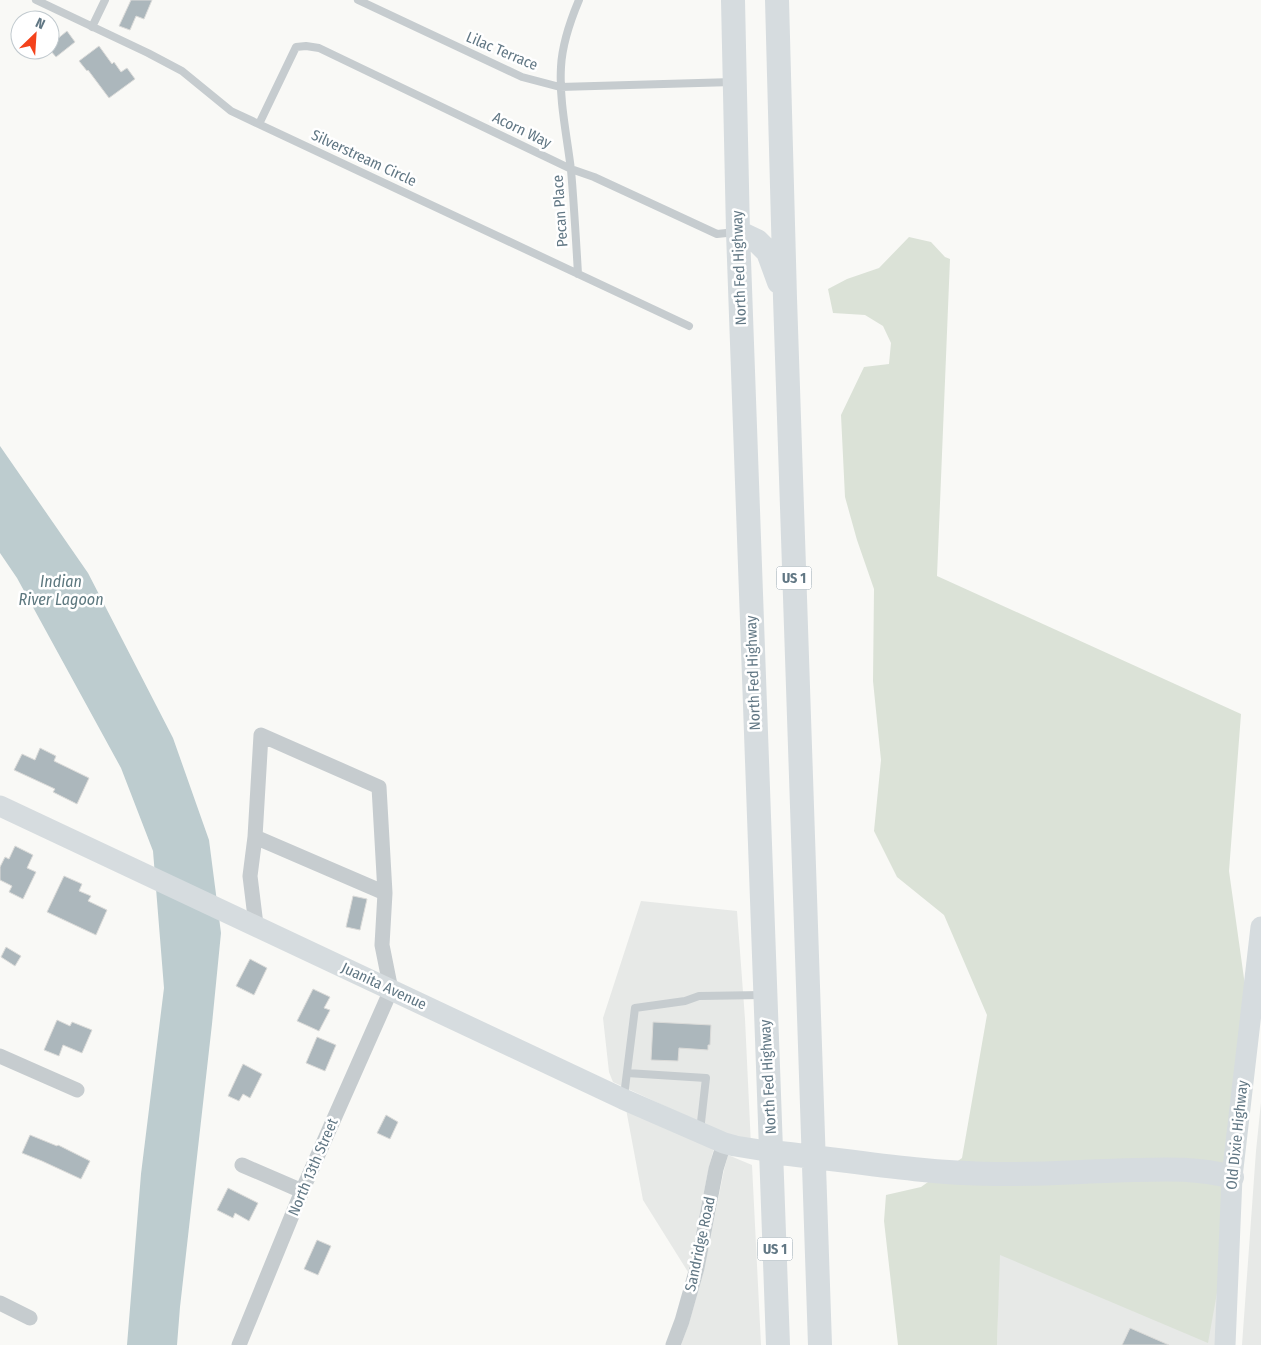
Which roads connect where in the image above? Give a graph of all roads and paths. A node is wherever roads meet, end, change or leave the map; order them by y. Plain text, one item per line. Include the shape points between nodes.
1 (36, 0) edge
2 (105, 0) edge
3 (358, 0) edge
4 (579, 0) edge
5 (734, 0) edge
6 (778, 0) edge
7 (92, 27) junction
8 (735, 82) junction
9 (560, 87) junction
10 (259, 124) junction
11 (571, 169) junction
12 (738, 232) junction
13 (578, 274) junction
14 (785, 298) junction
15 (690, 326) dead end
16 (0, 806) edge
17 (255, 837) junction
18 (386, 893) junction
19 (256, 925) junction
20 (1261, 927) edge
21 (391, 990) junction
22 (765, 995) junction
23 (0, 1056) edge
24 (627, 1073) junction
25 (77, 1090) dead end
26 (623, 1099) junction
27 (700, 1133) junction
28 (724, 1143) junction
29 (772, 1152) junction
30 (814, 1157) junction
31 (242, 1165) dead end
32 (1232, 1177) junction
33 (302, 1191) junction
34 (0, 1303) edge
35 (30, 1318) dead end
36 (239, 1345) edge
37 (673, 1345) edge
38 (778, 1345) edge
39 (820, 1345) edge
40 (1225, 1345) edge

1 - 7 lane, Silverstream Circle
2 - 7 lane
3 - 9 lane, Lilac Terrace via 522,77
4 - 9 lane, Pecan Place via 565,45
5 - 8 main road, North Fed Highway / US 1
6 - 14 main road, US 1
7 - 10 lane, Silverstream Circle via 182,71 231,111
8 - 9 lane, Lilac Terrace
8 - 12 main road, North Fed Highway / US 1
9 - 11 lane, Pecan Place
10 - 11 lane, Acorn Way via 296,47 306,46 319,48
10 - 13 lane, Silverstream Circle
11 - 12 lane, Acorn Way via 717,234
11 - 13 lane, Pecan Place
12 - 14 main road via 757,241 768,252
12 - 22 main road, North Fed Highway / US 1
13 - 15 lane, Silverstream Circle
14 - 30 main road, US 1
16 - 19 street, Juanita Avenue
17 - 18 street
17 - 18 street via 261,735 379,787
17 - 19 street via 250,876
18 - 21 street via 382,945
19 - 21 street, Juanita Avenue
20 - 32 street, Old Dixie Highway
21 - 26 street, Juanita Avenue
21 - 33 street, North 13th Street
22 - 24 lane via 699,996 635,1008
22 - 29 main road, North Fed Highway / US 1
23 - 25 street
24 - 26 lane
24 - 27 lane via 706,1078
26 - 27 street, Juanita Avenue
27 - 28 street, Juanita Avenue
28 - 29 street, Juanita Avenue
28 - 37 street, Sandridge Road via 716,1168 697,1268
29 - 30 main road
29 - 38 main road, North Fed Highway / US 1
30 - 32 main road via 951,1173 1178,1169
30 - 39 main road, US 1
31 - 33 street
32 - 40 street, Old Dixie Highway
33 - 36 street, North 13th Street
34 - 35 street

